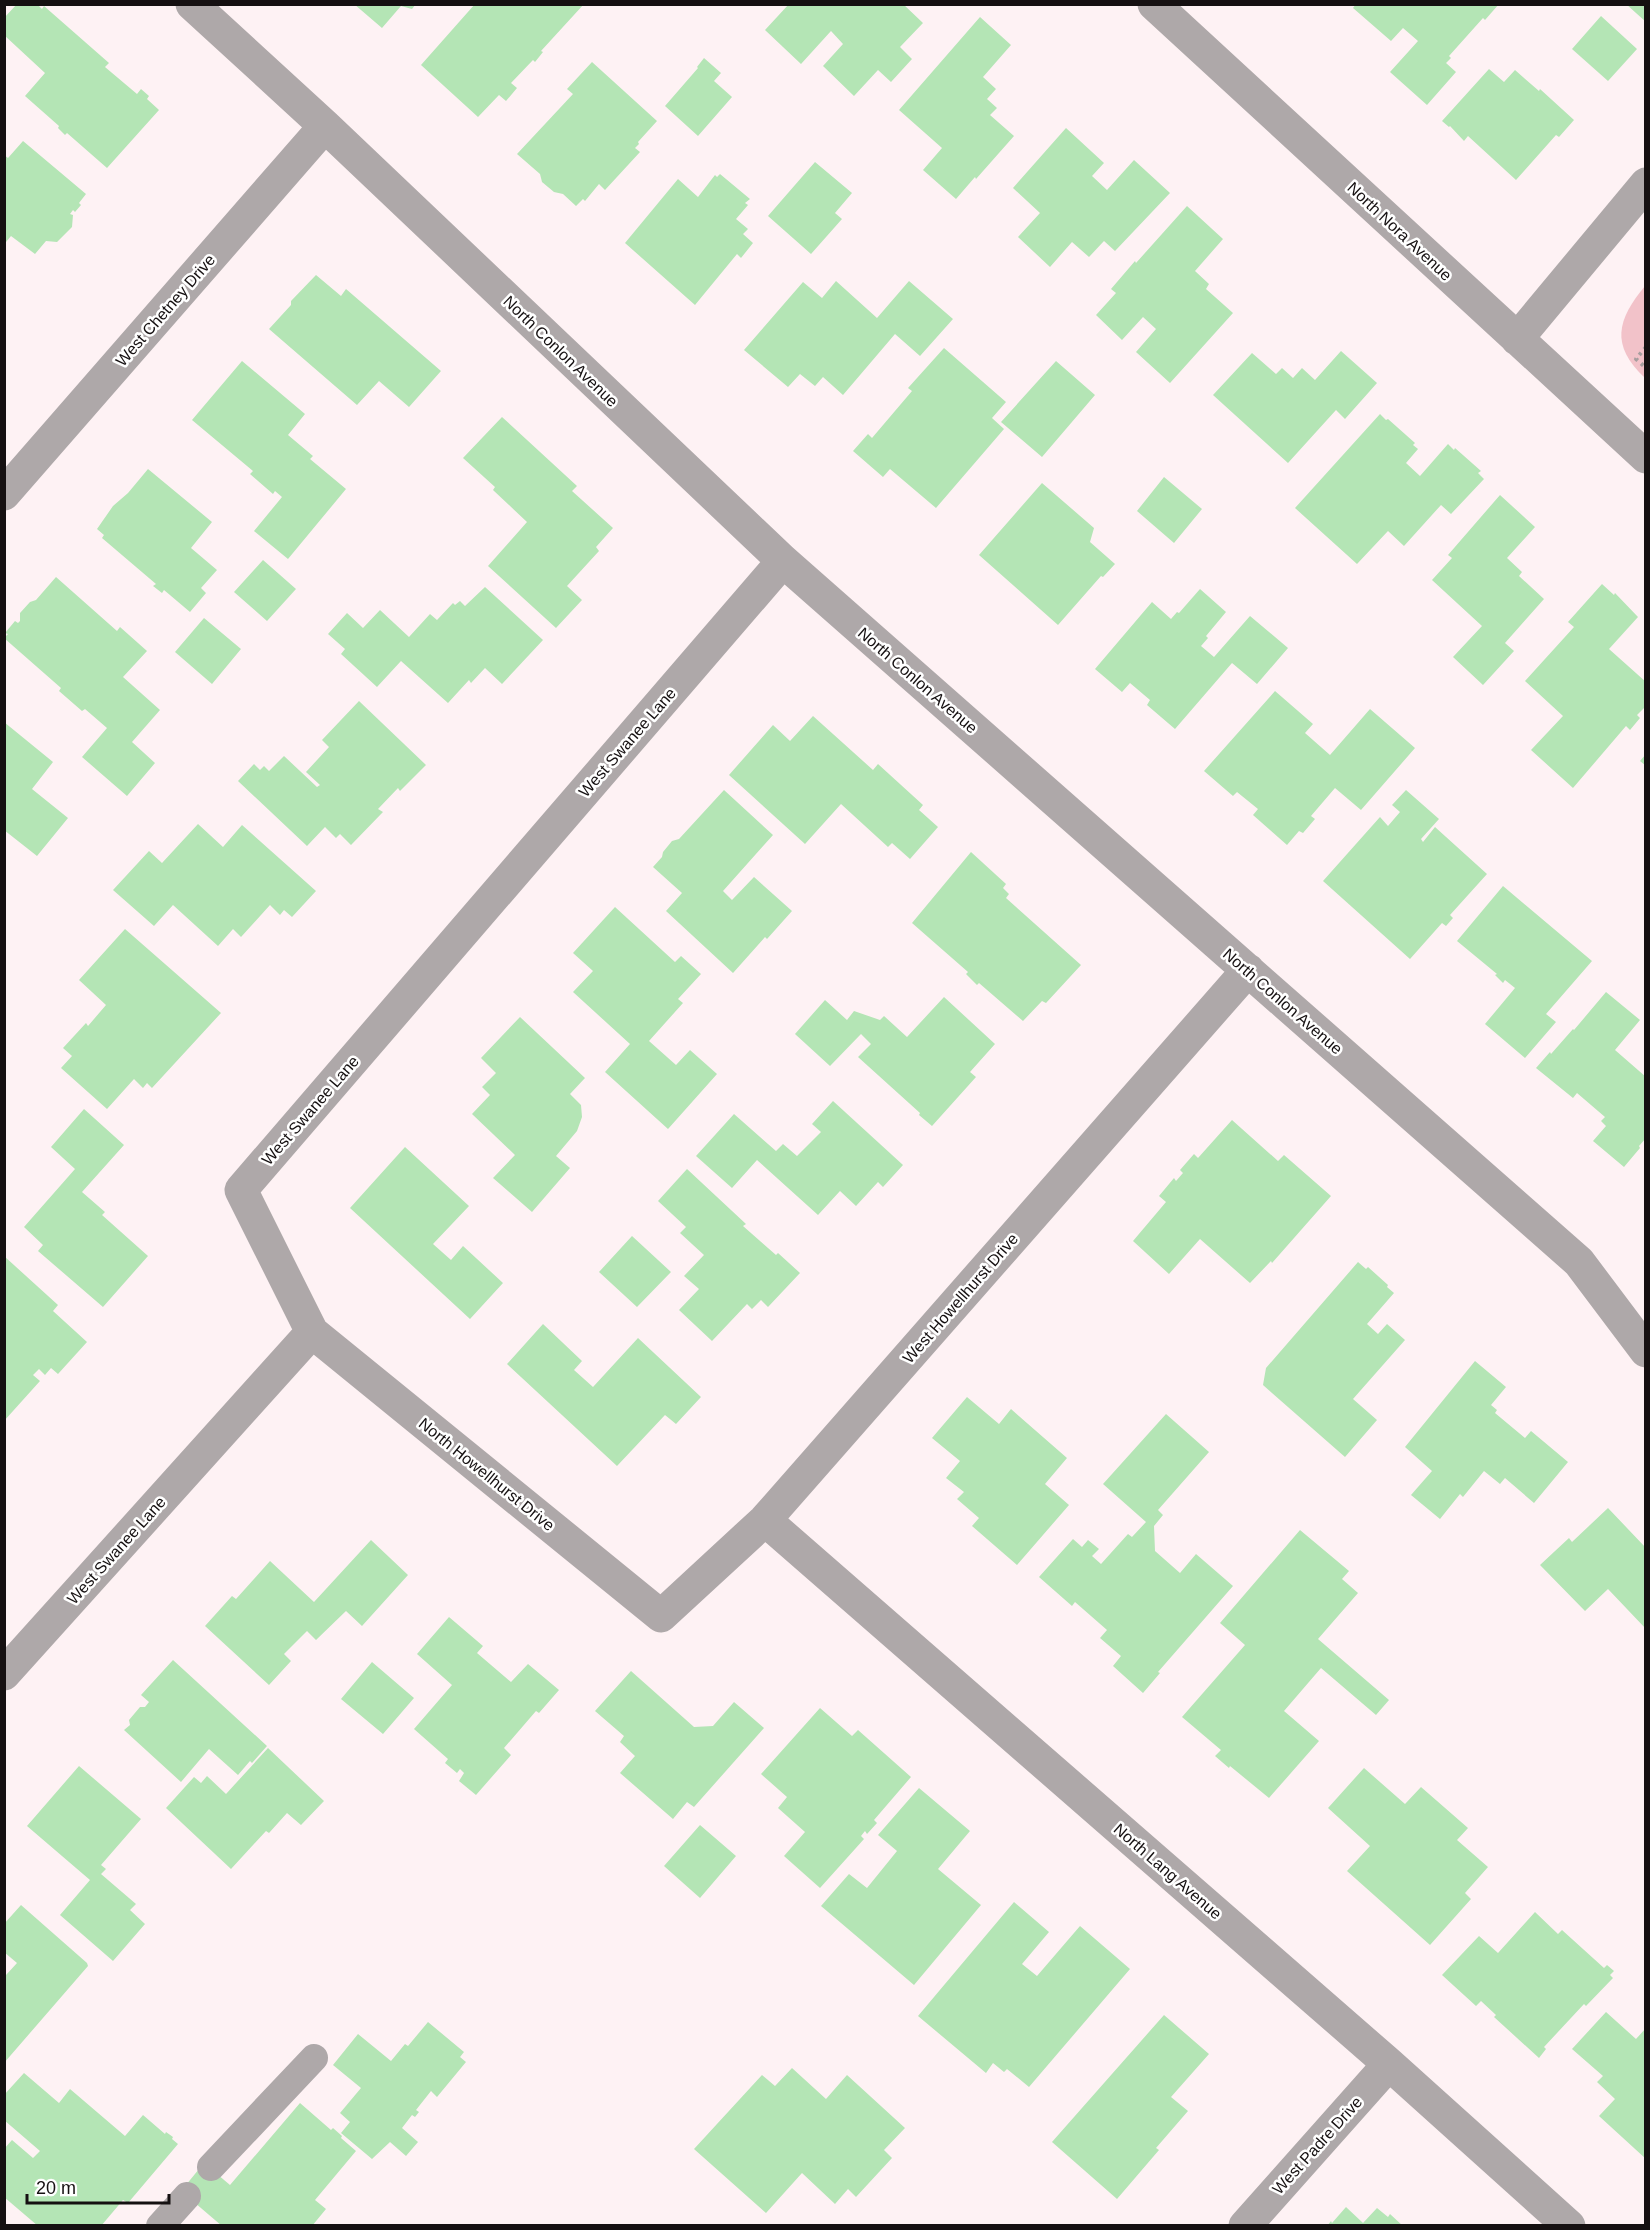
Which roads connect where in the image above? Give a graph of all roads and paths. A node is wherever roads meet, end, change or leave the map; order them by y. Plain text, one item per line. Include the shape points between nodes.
1 (192, 4) edge
2 (1154, 4) edge
3 (325, 126) junction
4 (1646, 184) edge
5 (1518, 339) junction
6 (1646, 347) edge
7 (1646, 368) edge
8 (1646, 457) edge
9 (4, 494) edge
10 (783, 561) junction
11 (1248, 970) junction
12 (312, 1332) junction
13 (1646, 1351) edge
14 (765, 1520) junction
15 (661, 1616) joint
16 (4, 1674) edge
17 (314, 2058) dead end
18 (1389, 2064) junction
19 (211, 2167) dead end
20 (187, 2196) dead end
21 (160, 2226) edge
22 (1245, 2226) edge
23 (1569, 2226) edge

1 - 3 street, North Conlon Avenue
2 - 5 street, North Nora Avenue
3 - 9 street, West Chetney Drive
3 - 10 street, North Conlon Avenue
4 - 5 street
5 - 8 street, North Nora Avenue
6 - 7 path via 1636,359
10 - 11 street, North Conlon Avenue
10 - 12 street, West Swanee Lane via 241,1190
11 - 13 street, North Conlon Avenue via 1579,1262
11 - 14 street, West Howellhurst Drive
12 - 15 street, North Howellhurst Drive
12 - 16 street, West Swanee Lane
14 - 15 street, West Howellhurst Drive
14 - 18 street, North Lang Avenue
17 - 19 lane
18 - 22 street, West Padre Drive
18 - 23 street, North Lang Avenue
20 - 21 lane

